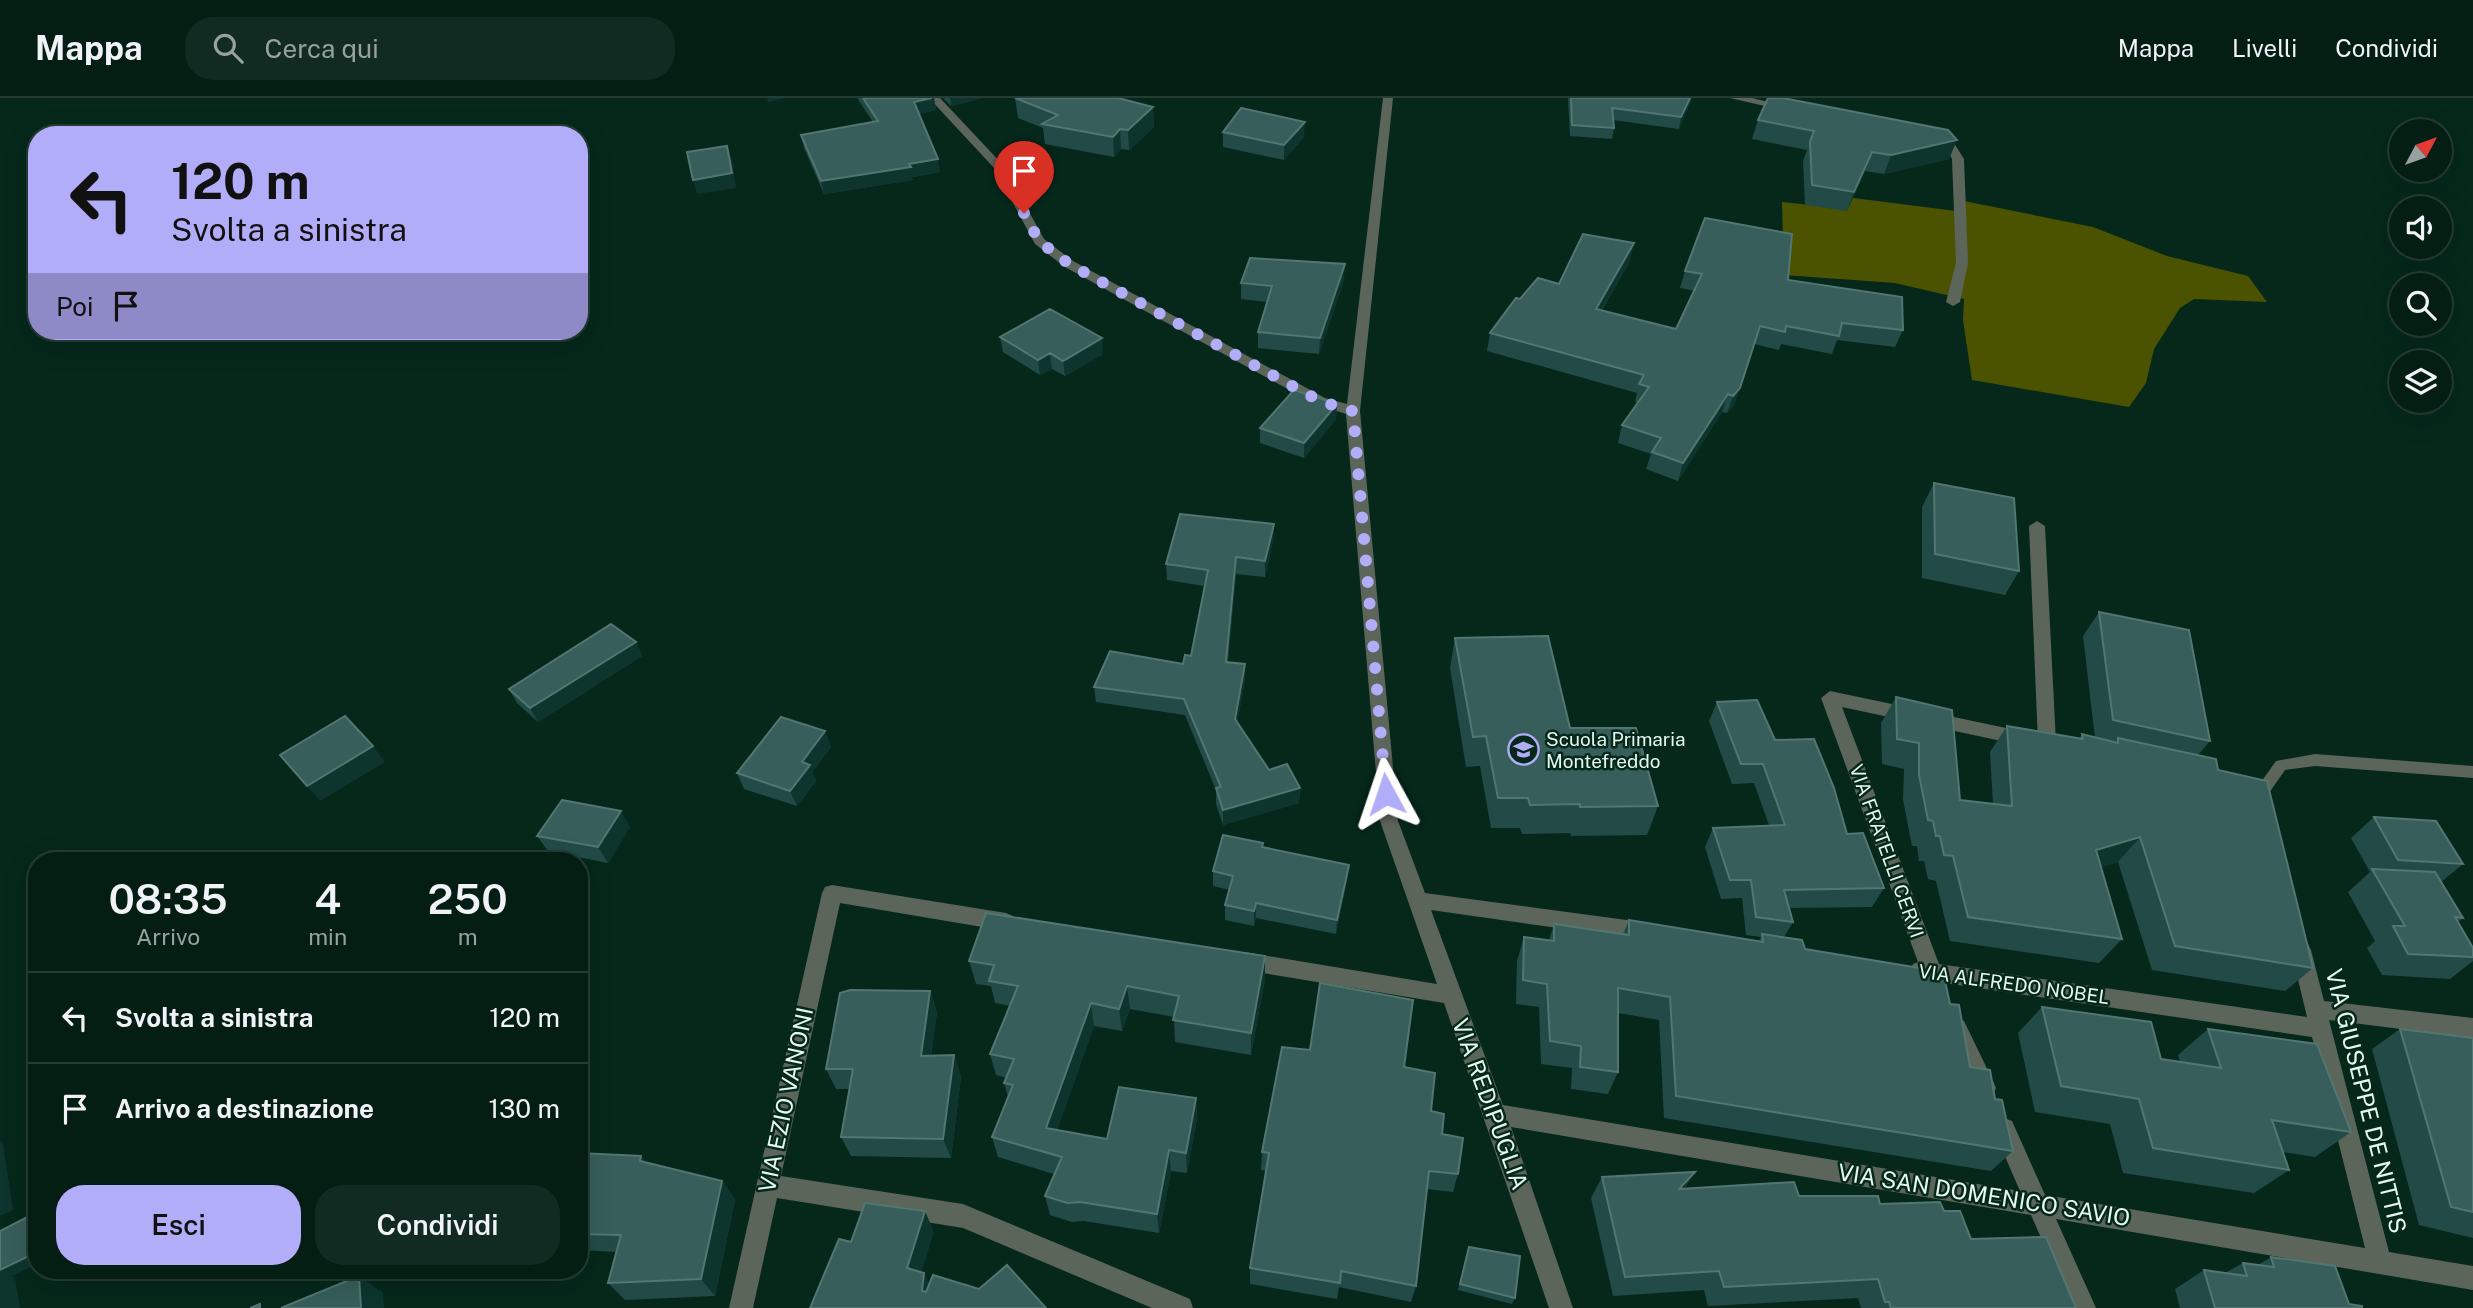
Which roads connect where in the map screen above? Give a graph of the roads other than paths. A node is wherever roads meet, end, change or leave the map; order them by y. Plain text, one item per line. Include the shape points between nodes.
1 (933, 98) edge
2 (1388, 98) edge
3 (1735, 98) edge
4 (1802, 111) edge
5 (1921, 133) edge
6 (1953, 302) dead end
7 (1353, 411) junction
8 (2037, 526) dead end
9 (2473, 772) edge
10 (2258, 787) joint
11 (2270, 815) edge
12 (1417, 900) junction
13 (1024, 925) edge
14 (2297, 931) edge
15 (1674, 936) edge
16 (1217, 956) edge
17 (1905, 968) edge
18 (1932, 972) junction
19 (1451, 995) junction
20 (2317, 1018) junction
21 (2473, 1028) edge
22 (1495, 1114) junction
23 (768, 1185) junction
24 (2037, 1203) junction
25 (2380, 1262) junction
26 (2473, 1278) edge
27 (741, 1308) edge
28 (1181, 1308) edge
29 (1561, 1308) edge
30 (2084, 1308) edge

1 - 7 street via 1000,168 1039,241 1069,264 1320,401
2 - 7 street, VIA REDIPUGLIA
3 - 4 street
5 - 6 street via 1950,145 1958,159 1962,263
7 - 12 street, VIA REDIPUGLIA via 1389,821
8 - 18 street, VIA FRATELLI CERVI via 2054,745 1830,698
9 - 10 lane via 2315,760 2281,765
10 - 11 street
12 - 15 street
12 - 19 street, VIA REDIPUGLIA
13 - 23 street, VIA EZIO VANONI via 832,893
14 - 20 street, VIA GIUSEPPE DE NITTIS
16 - 19 street
17 - 18 street, VIA ALFREDO NOBEL
18 - 20 street, VIA ALFREDO NOBEL
18 - 24 street, VIA FRATELLI CERVI
19 - 22 street, VIA REDIPUGLIA
20 - 21 street, VIA ALFREDO NOBEL
20 - 25 street, VIA GIUSEPPE DE NITTIS
22 - 24 street, VIA SAN DOMENICO SAVIO
22 - 29 street, VIA REDIPUGLIA
23 - 27 street, VIA EZIO VANONI
23 - 28 street via 963,1216
24 - 25 street, VIA SAN DOMENICO SAVIO
24 - 30 street, VIA FRATELLI CERVI
25 - 26 street, VIA SAN DOMENICO SAVIO

